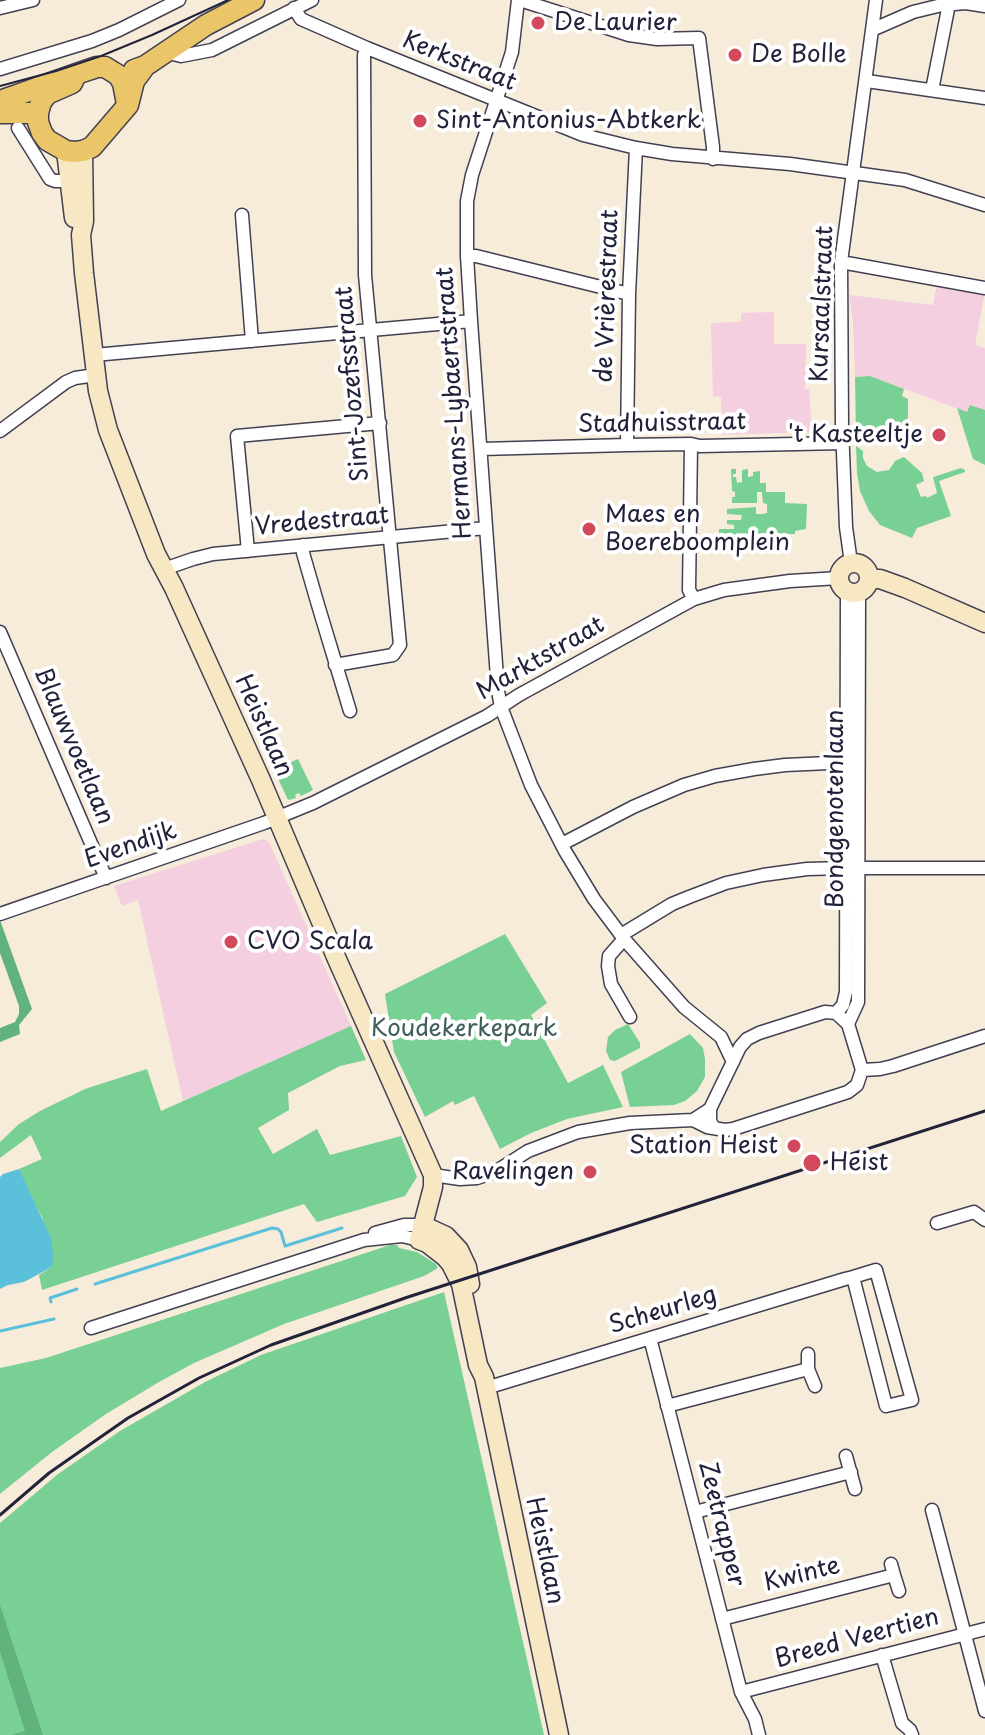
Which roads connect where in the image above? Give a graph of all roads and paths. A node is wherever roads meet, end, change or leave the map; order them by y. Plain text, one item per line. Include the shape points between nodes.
1 (33, 0) edge
2 (179, 0) edge
3 (254, 0) edge
4 (312, 0) edge
5 (519, 0) edge
6 (876, 0) edge
7 (949, 4) junction
8 (985, 6) edge
9 (0, 8) edge
10 (294, 8) junction
11 (874, 29) junction
12 (367, 48) junction
13 (168, 49) junction
14 (0, 66) edge
15 (145, 66) junction
16 (76, 74) junction
17 (118, 75) junction
18 (867, 81) junction
19 (932, 90) junction
20 (985, 98) edge
21 (496, 100) junction
22 (0, 101) edge
23 (128, 105) junction
24 (0, 113) edge
25 (38, 113) junction
26 (18, 128) dead end
27 (636, 148) junction
28 (75, 151) junction
29 (713, 159) junction
30 (853, 171) junction
31 (69, 181) junction
32 (985, 205) edge
33 (242, 215) dead end
34 (81, 235) junction
35 (467, 256) junction
36 (841, 262) junction
37 (985, 288) edge
38 (629, 294) junction
39 (471, 321) junction
40 (369, 329) junction
41 (252, 341) junction
42 (94, 355) junction
43 (96, 375) junction
44 (380, 423) junction
45 (0, 431) edge
46 (843, 443) junction
47 (691, 444) junction
48 (627, 445) junction
49 (481, 449) junction
50 (486, 528) junction
51 (389, 538) junction
52 (303, 545) junction
53 (248, 551) junction
54 (851, 563) joint
55 (164, 569) junction
56 (853, 585) junction
57 (694, 599) junction
58 (985, 623) edge
59 (0, 632) edge
60 (335, 665) junction
61 (501, 707) junction
62 (350, 711) dead end
63 (852, 762) junction
64 (277, 818) junction
65 (562, 844) junction
66 (852, 868) junction
67 (985, 868) edge
68 (106, 878) junction
69 (0, 914) edge
70 (622, 937) junction
71 (836, 1013) junction
72 (630, 1017) dead end
73 (848, 1024) junction
74 (985, 1036) edge
75 (721, 1037) junction
76 (747, 1039) junction
77 (733, 1062) junction
78 (862, 1070) junction
79 (710, 1109) junction
80 (693, 1120) junction
81 (714, 1128) junction
82 (433, 1175) junction
83 (985, 1220) edge
84 (937, 1223) dead end
85 (421, 1233) junction
86 (853, 1277) junction
87 (91, 1328) dead end
88 (650, 1338) junction
89 (808, 1354) dead end
90 (808, 1369) junction
91 (485, 1383) junction
92 (815, 1386) dead end
93 (667, 1406) junction
94 (846, 1456) dead end
95 (851, 1472) junction
96 (855, 1489) dead end
97 (932, 1510) dead end
98 (695, 1512) junction
99 (899, 1591) dead end
100 (722, 1619) junction
101 (985, 1629) edge
102 (963, 1634) junction
103 (882, 1655) junction
104 (741, 1692) junction
105 (985, 1711) edge
106 (559, 1735) edge
107 (759, 1735) edge
108 (912, 1735) edge

1 - 9 street
2 - 14 street via 105,35
3 - 13 main road
4 - 10 street
5 - 21 street, Hermans-Lybaertstraat via 512,52
5 - 29 street via 629,35 699,38
6 - 11 street, Kursaalstraat
7 - 8 street
7 - 11 street
7 - 19 street
10 - 12 street, Kerkstraat via 301,19
10 - 13 street via 202,53 181,56
11 - 18 street, Kursaalstraat
12 - 21 street, Kerkstraat
12 - 40 street, Sint-Jozefsstraat
13 - 15 main road
15 - 17 main road
15 - 23 main road via 134,81
16 - 17 main road via 105,67
16 - 22 main road
16 - 25 main road via 72,83 47,94
17 - 23 main road
18 - 19 street
18 - 30 street, Kursaalstraat
19 - 20 street
21 - 27 street, Kerkstraat via 583,135
21 - 35 street, Hermans-Lybaertstraat via 467,201
23 - 28 main road via 92,147
24 - 25 main road
25 - 28 main road via 47,140
26 - 31 street via 50,179
27 - 29 street, Kerkstraat
27 - 38 street, de Vrièrestraat
28 - 31 main road, Heistlaan
28 - 34 main road, Heistlaan
29 - 30 street, Kerkstraat
30 - 32 street, Kerkstraat via 905,180
30 - 36 street, Kursaalstraat
31 - 34 main road, Heistlaan
33 - 41 street
34 - 42 main road, Heistlaan
35 - 38 street
35 - 39 street, Hermans-Lybaertstraat
36 - 37 street
36 - 46 street, Kursaalstraat
38 - 48 street, de Vrièrestraat
39 - 40 street
39 - 49 street, Hermans-Lybaertstraat
40 - 41 street
40 - 44 street, Sint-Jozefsstraat
41 - 42 street
42 - 43 main road, Heistlaan
43 - 45 street via 66,382
43 - 55 main road, Heistlaan via 108,430
44 - 51 street, Sint-Jozefsstraat
44 - 53 street via 237,436
46 - 47 street, Stadhuisstraat
46 - 54 street, Kursaalstraat
47 - 48 street, Stadhuisstraat
47 - 57 street via 689,590
48 - 49 street, Stadhuisstraat
49 - 50 street, Hermans-Lybaertstraat
50 - 51 street, Vredestraat
50 - 61 street, Hermans-Lybaertstraat
51 - 52 street, Vredestraat
51 - 60 street, Sint-Jozefsstraat via 400,645 393,655
52 - 53 street, Vredestraat
52 - 60 street
53 - 55 street, Vredestraat via 213,554
54 - 56 main road via 844,566
55 - 64 main road, Heistlaan
56 - 57 street, Marktstraat via 790,581
56 - 58 main road via 880,579
56 - 63 street, Bondgenotenlaan
57 - 61 street, Marktstraat
59 - 68 street, Blauwvoetlaan
60 - 62 street
61 - 64 street, Marktstraat
61 - 65 street, Hermans-Lybaertstraat via 531,785
63 - 65 street via 715,776 633,807
63 - 66 street, Bondgenotenlaan
64 - 68 street, Evendijk
64 - 82 main road, Heistlaan
65 - 70 street, Hermans-Lybaertstraat
66 - 67 street
66 - 70 street via 807,869 726,883 672,904
66 - 71 street, Bondgenotenlaan via 846,992
66 - 73 street, Bondgenotenlaan via 858,1002
68 - 69 street, Evendijk
70 - 72 street via 608,966 611,984
70 - 75 street, Hermans-Lybaertstraat via 684,1007
71 - 73 street
71 - 76 street via 818,1013
73 - 78 street
74 - 78 street via 893,1066
75 - 76 street
75 - 77 street
76 - 77 street
77 - 79 street
78 - 81 street via 848,1092 733,1129
79 - 80 street
79 - 81 street
80 - 81 street
80 - 82 street via 599,1127 528,1151 477,1178
82 - 85 main road
83 - 84 street via 974,1212
85 - 87 street via 415,1224 395,1227
85 - 91 main road, Heistlaan via 446,1236 463,1257
86 - 86 street, Scheurleg via 886,1406 912,1400 876,1270
86 - 88 street, Scheurleg
88 - 91 street, Scheurleg
88 - 93 street, Zeetrapper
89 - 90 street
90 - 92 street
90 - 93 street
91 - 106 main road, Heistlaan
93 - 98 street, Zeetrapper
94 - 95 street
95 - 96 street
95 - 98 street
97 - 102 street
98 - 100 street, Zeetrapper
99 - 100 street, Kwinte via 892,1569
100 - 104 street, Zeetrapper
101 - 102 street, Breed Veertien
102 - 103 street, Breed Veertien
102 - 105 street
103 - 104 street, Breed Veertien
103 - 108 street via 902,1723
104 - 107 street, Zeetrapper

